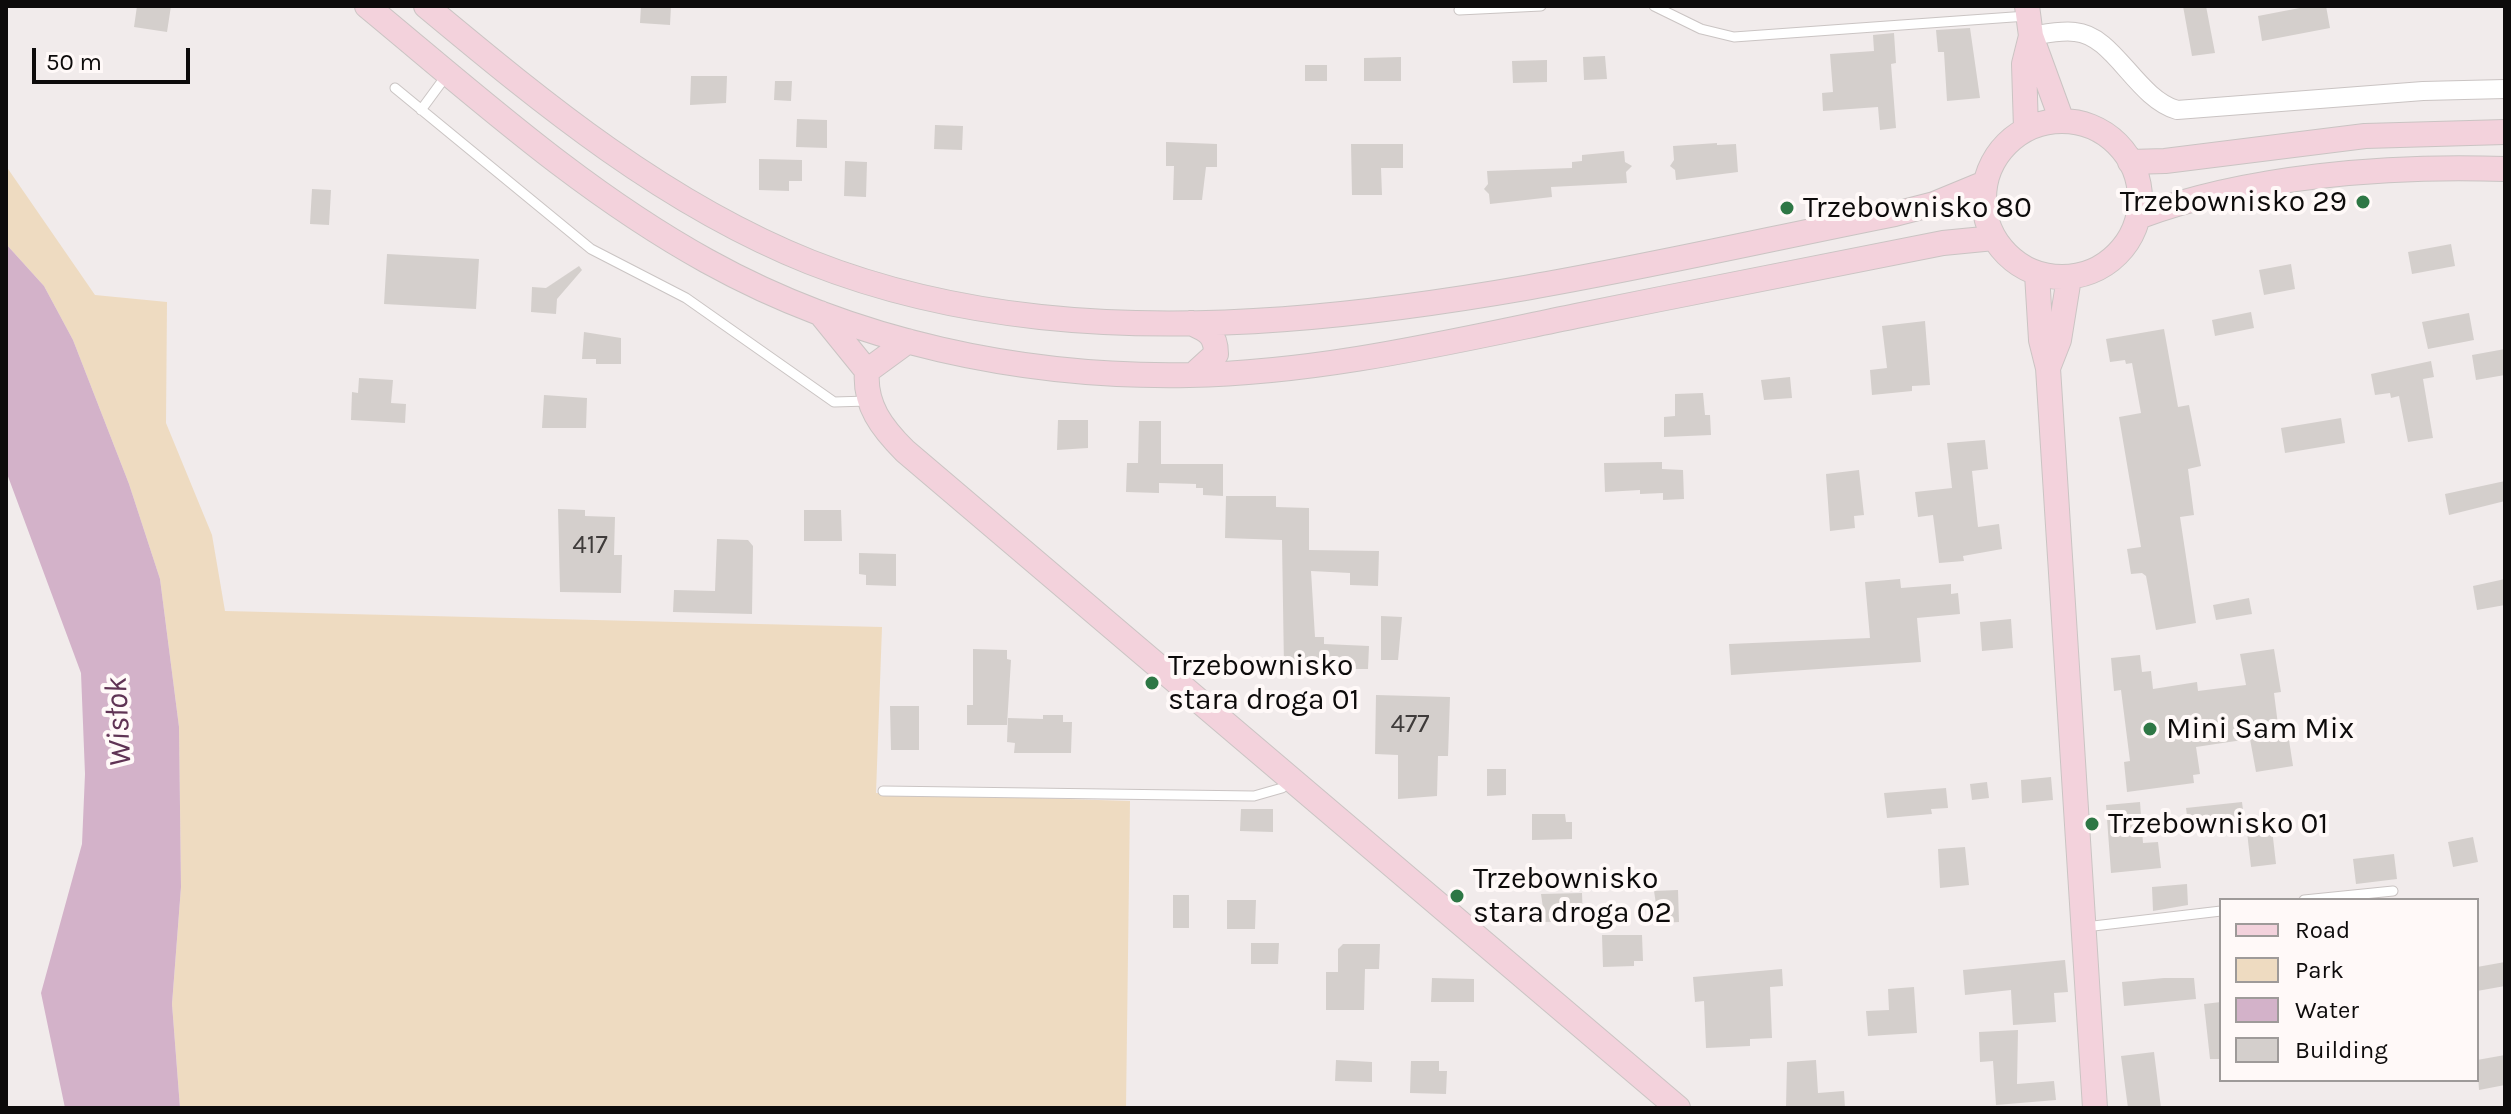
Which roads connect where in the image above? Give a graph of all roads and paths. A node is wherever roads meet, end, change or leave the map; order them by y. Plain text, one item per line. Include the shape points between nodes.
1 (367, 6) edge
2 (426, 6) edge
3 (1541, 6) edge
4 (1654, 6) edge
5 (1459, 10) dead end
6 (2028, 19) edge
7 (449, 74) junction
8 (395, 88) dead end
9 (2505, 89) edge
10 (421, 110) junction
11 (2062, 121) junction
12 (2026, 129) junction
13 (2505, 132) edge
14 (2130, 162) junction
15 (2505, 169) edge
16 (1985, 183) junction
17 (2138, 217) junction
18 (1994, 238) junction
19 (2037, 274) junction
20 (2069, 278) junction
21 (820, 313) junction
22 (1191, 323) junction
23 (908, 341) junction
24 (2048, 368) junction
25 (867, 371) junction
26 (1193, 375) junction
27 (870, 401) junction
28 (1288, 780) junction
29 (883, 791) dead end
30 (2393, 891) dead end
31 (2324, 898) edge
32 (2219, 911) edge
33 (2085, 927) junction
34 (1678, 1108) edge
35 (2095, 1108) edge

1 - 7 main road
2 - 22 main road via 605,150 698,207 811,262 917,294 1030,315
3 - 5 lane
4 - 6 lane via 1701,29 1734,37
6 - 9 street via 2094,38 2153,98 2177,110 2361,94
6 - 11 main road
6 - 12 main road
7 - 10 lane
7 - 21 main road via 584,183 644,224 709,262
8 - 10 lane
10 - 27 lane via 591,249 686,298 834,402
11 - 12 main road
11 - 14 main road via 2102,132
12 - 16 main road via 1993,161
13 - 14 main road via 2365,136
14 - 17 main road via 2137,179
15 - 17 main road via 2328,177 2202,198
16 - 18 main road via 1985,211
16 - 22 main road via 1895,214 1482,297 1329,316
17 - 20 main road via 2113,258 2093,272
18 - 19 main road via 2005,254
18 - 26 main road via 1907,250 1447,343
19 - 20 main road
19 - 24 main road
20 - 24 main road via 2059,340
21 - 23 main road
21 - 25 main road
22 - 26 main road via 1209,331 1216,341 1216,354
23 - 25 main road
23 - 26 main road via 1056,371
24 - 33 main road
25 - 27 main road
27 - 28 main road via 883,428 905,451
28 - 29 lane via 1282,788 1254,796
28 - 34 main road
30 - 31 lane
32 - 33 lane
33 - 35 main road

